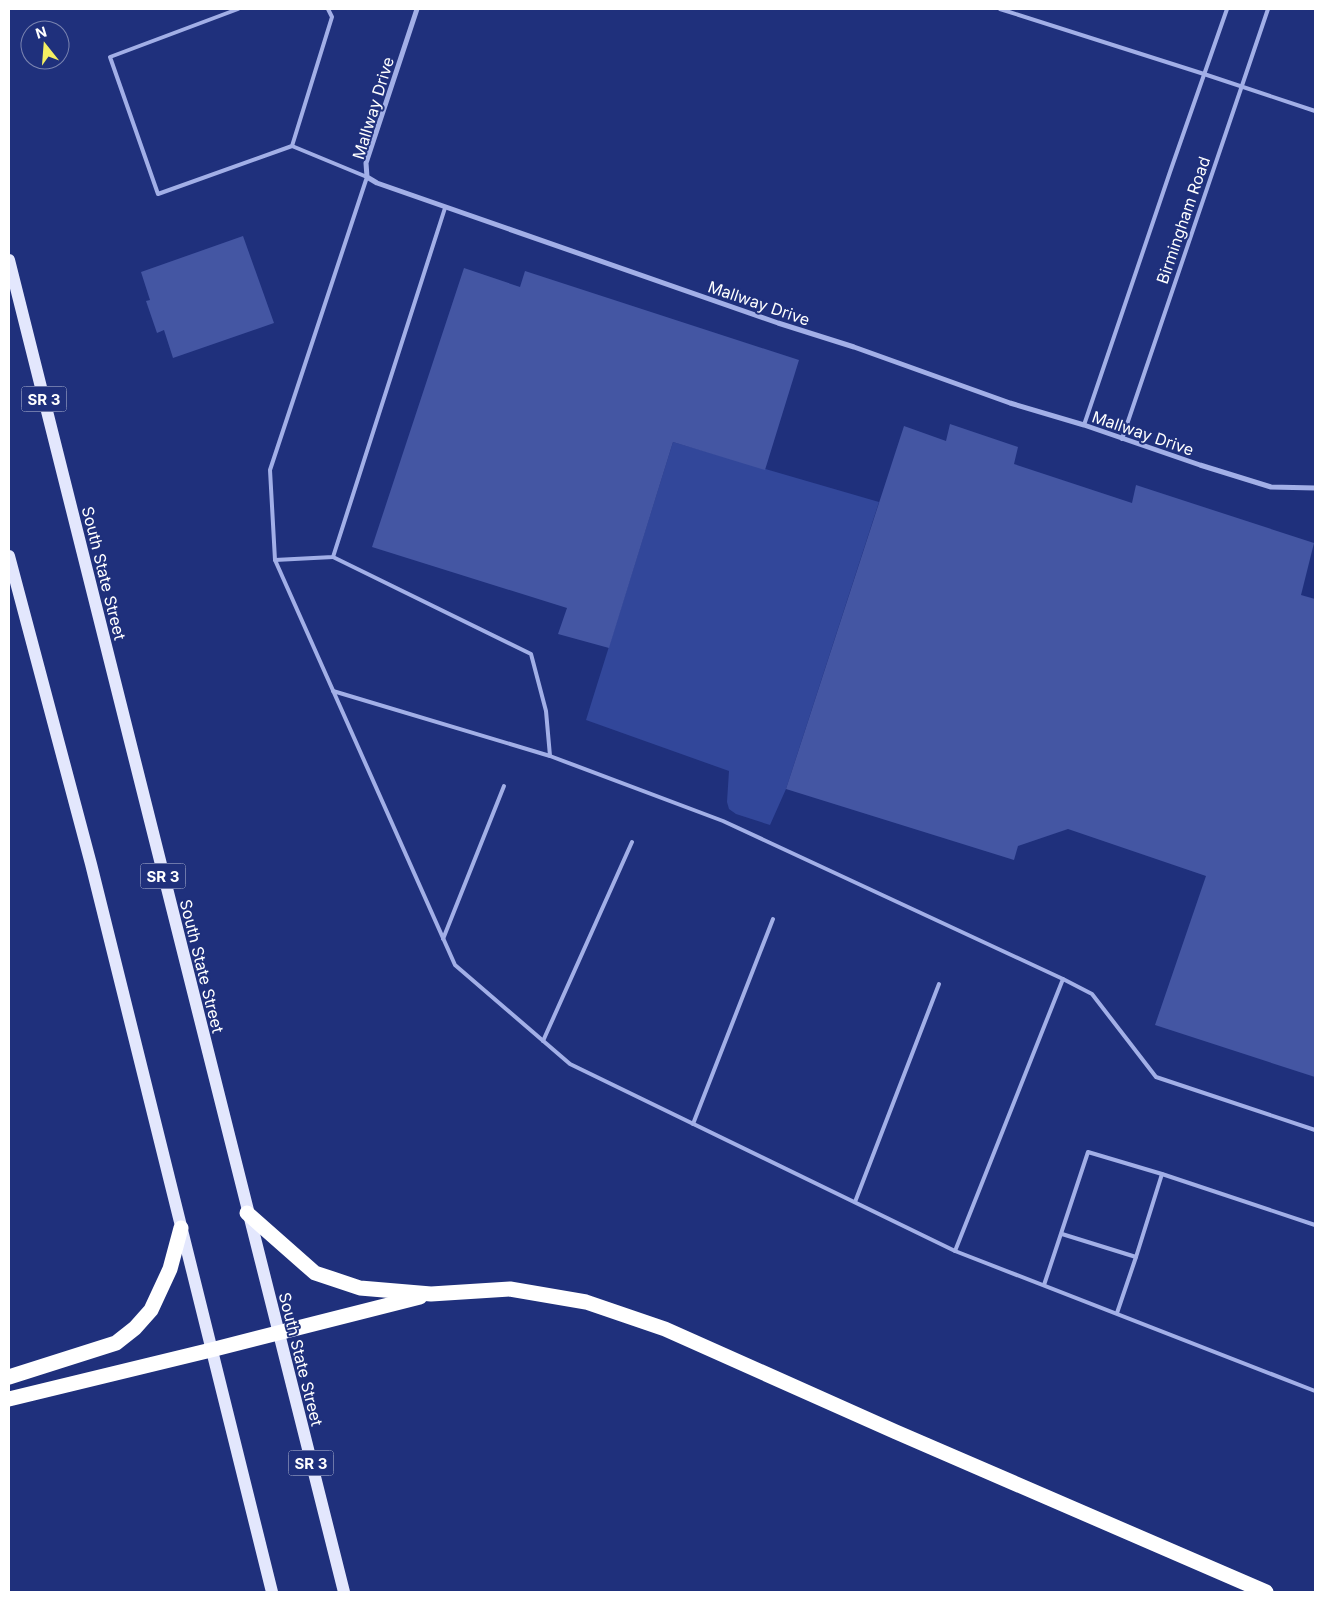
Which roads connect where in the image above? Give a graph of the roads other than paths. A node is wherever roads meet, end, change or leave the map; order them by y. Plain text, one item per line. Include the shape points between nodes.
1 (238, 9) edge
2 (328, 9) edge
3 (417, 9) edge
4 (1000, 9) edge
5 (1227, 9) edge
6 (1268, 9) edge
7 (1204, 74) junction
8 (1241, 86) junction
9 (1315, 111) edge
10 (292, 146) junction
11 (367, 176) junction
12 (445, 208) junction
13 (9, 260) edge
14 (1084, 426) junction
15 (1122, 439) junction
16 (1315, 488) edge
17 (9, 556) edge
18 (332, 557) junction
19 (275, 560) junction
20 (333, 691) junction
21 (550, 756) junction
22 (504, 786) dead end
23 (632, 842) dead end
24 (773, 918) dead end
25 (443, 940) junction
26 (1063, 979) junction
27 (939, 984) dead end
28 (544, 1041) junction
29 (693, 1124) junction
30 (1315, 1130) edge
31 (1162, 1174) junction
32 (854, 1202) junction
33 (247, 1213) junction
34 (1315, 1225) edge
35 (181, 1228) junction
36 (1062, 1234) junction
37 (955, 1251) junction
38 (1136, 1257) junction
39 (1044, 1285) junction
40 (431, 1294) junction
41 (1118, 1313) junction
42 (278, 1334) junction
43 (211, 1350) junction
44 (9, 1377) edge
45 (1315, 1391) edge
46 (9, 1399) edge
47 (272, 1592) edge
48 (344, 1592) edge
49 (1266, 1592) edge

1 - 10 lane via 110,56 158,194
2 - 10 lane via 332,18
3 - 11 street, Mallway Drive via 366,163
4 - 7 lane
5 - 7 lane, Birmingham Road
6 - 8 lane, Birmingham Road
7 - 8 lane
7 - 14 lane, Birmingham Road
8 - 9 lane
8 - 15 lane, Birmingham Road
10 - 11 lane
11 - 12 street, Mallway Drive via 390,189
11 - 19 lane via 270,470
12 - 14 street, Mallway Drive via 854,347 1010,404
12 - 18 lane
13 - 33 main road, South State Street / SR 3
14 - 15 street, Mallway Drive
15 - 16 street, Mallway Drive via 1271,487
17 - 35 main road via 91,864
18 - 19 lane
18 - 21 lane via 531,654 546,712
19 - 20 lane
20 - 21 lane
20 - 25 lane
21 - 26 lane via 723,821
22 - 25 lane
23 - 28 lane
24 - 29 lane
25 - 28 lane via 455,965
26 - 30 lane via 1092,994 1156,1077
26 - 37 lane
27 - 32 lane
28 - 29 lane via 570,1064
29 - 32 lane
31 - 34 lane
31 - 36 lane via 1088,1152
31 - 38 lane
32 - 37 lane
33 - 40 highway via 315,1273 360,1288
33 - 42 main road, South State Street / SR 3
35 - 43 main road
35 - 44 highway via 170,1269 155,1302 134,1328 116,1343
36 - 38 lane
36 - 39 lane
37 - 39 lane
38 - 41 lane
39 - 41 lane
40 - 42 highway
40 - 49 highway via 510,1289 586,1302 665,1329
41 - 45 lane
42 - 43 highway
42 - 48 main road, South State Street / SR 3
43 - 46 highway
43 - 47 main road

